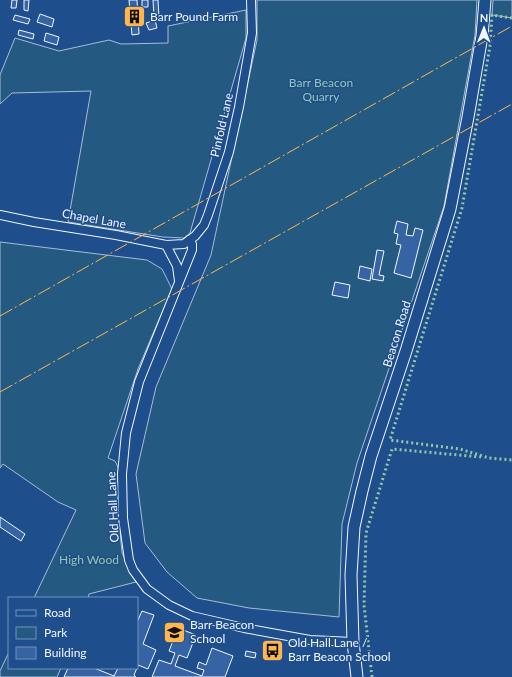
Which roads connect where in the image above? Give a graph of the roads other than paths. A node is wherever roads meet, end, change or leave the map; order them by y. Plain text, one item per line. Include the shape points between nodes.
1 (251, 0) edge
2 (485, 0) edge
3 (0, 215) edge
4 (187, 242) junction
5 (166, 245) junction
6 (179, 284) junction
7 (353, 642) junction
8 (357, 677) edge

1 - 4 street, Pinfold Lane via 252,33 229,152 204,225
2 - 7 main road, Beacon Road via 482,36 450,209 371,456 354,527 351,575
3 - 5 street, Chapel Lane
4 - 5 street, Chapel Lane
4 - 6 street, Old Hall Lane via 192,244 192,250
5 - 6 street via 177,266
6 - 7 street, Old Hall Lane via 140,382 126,433 122,474 123,518 129,560 133,570 147,589 169,605 192,616 310,640
7 - 8 main road, Beacon Road

